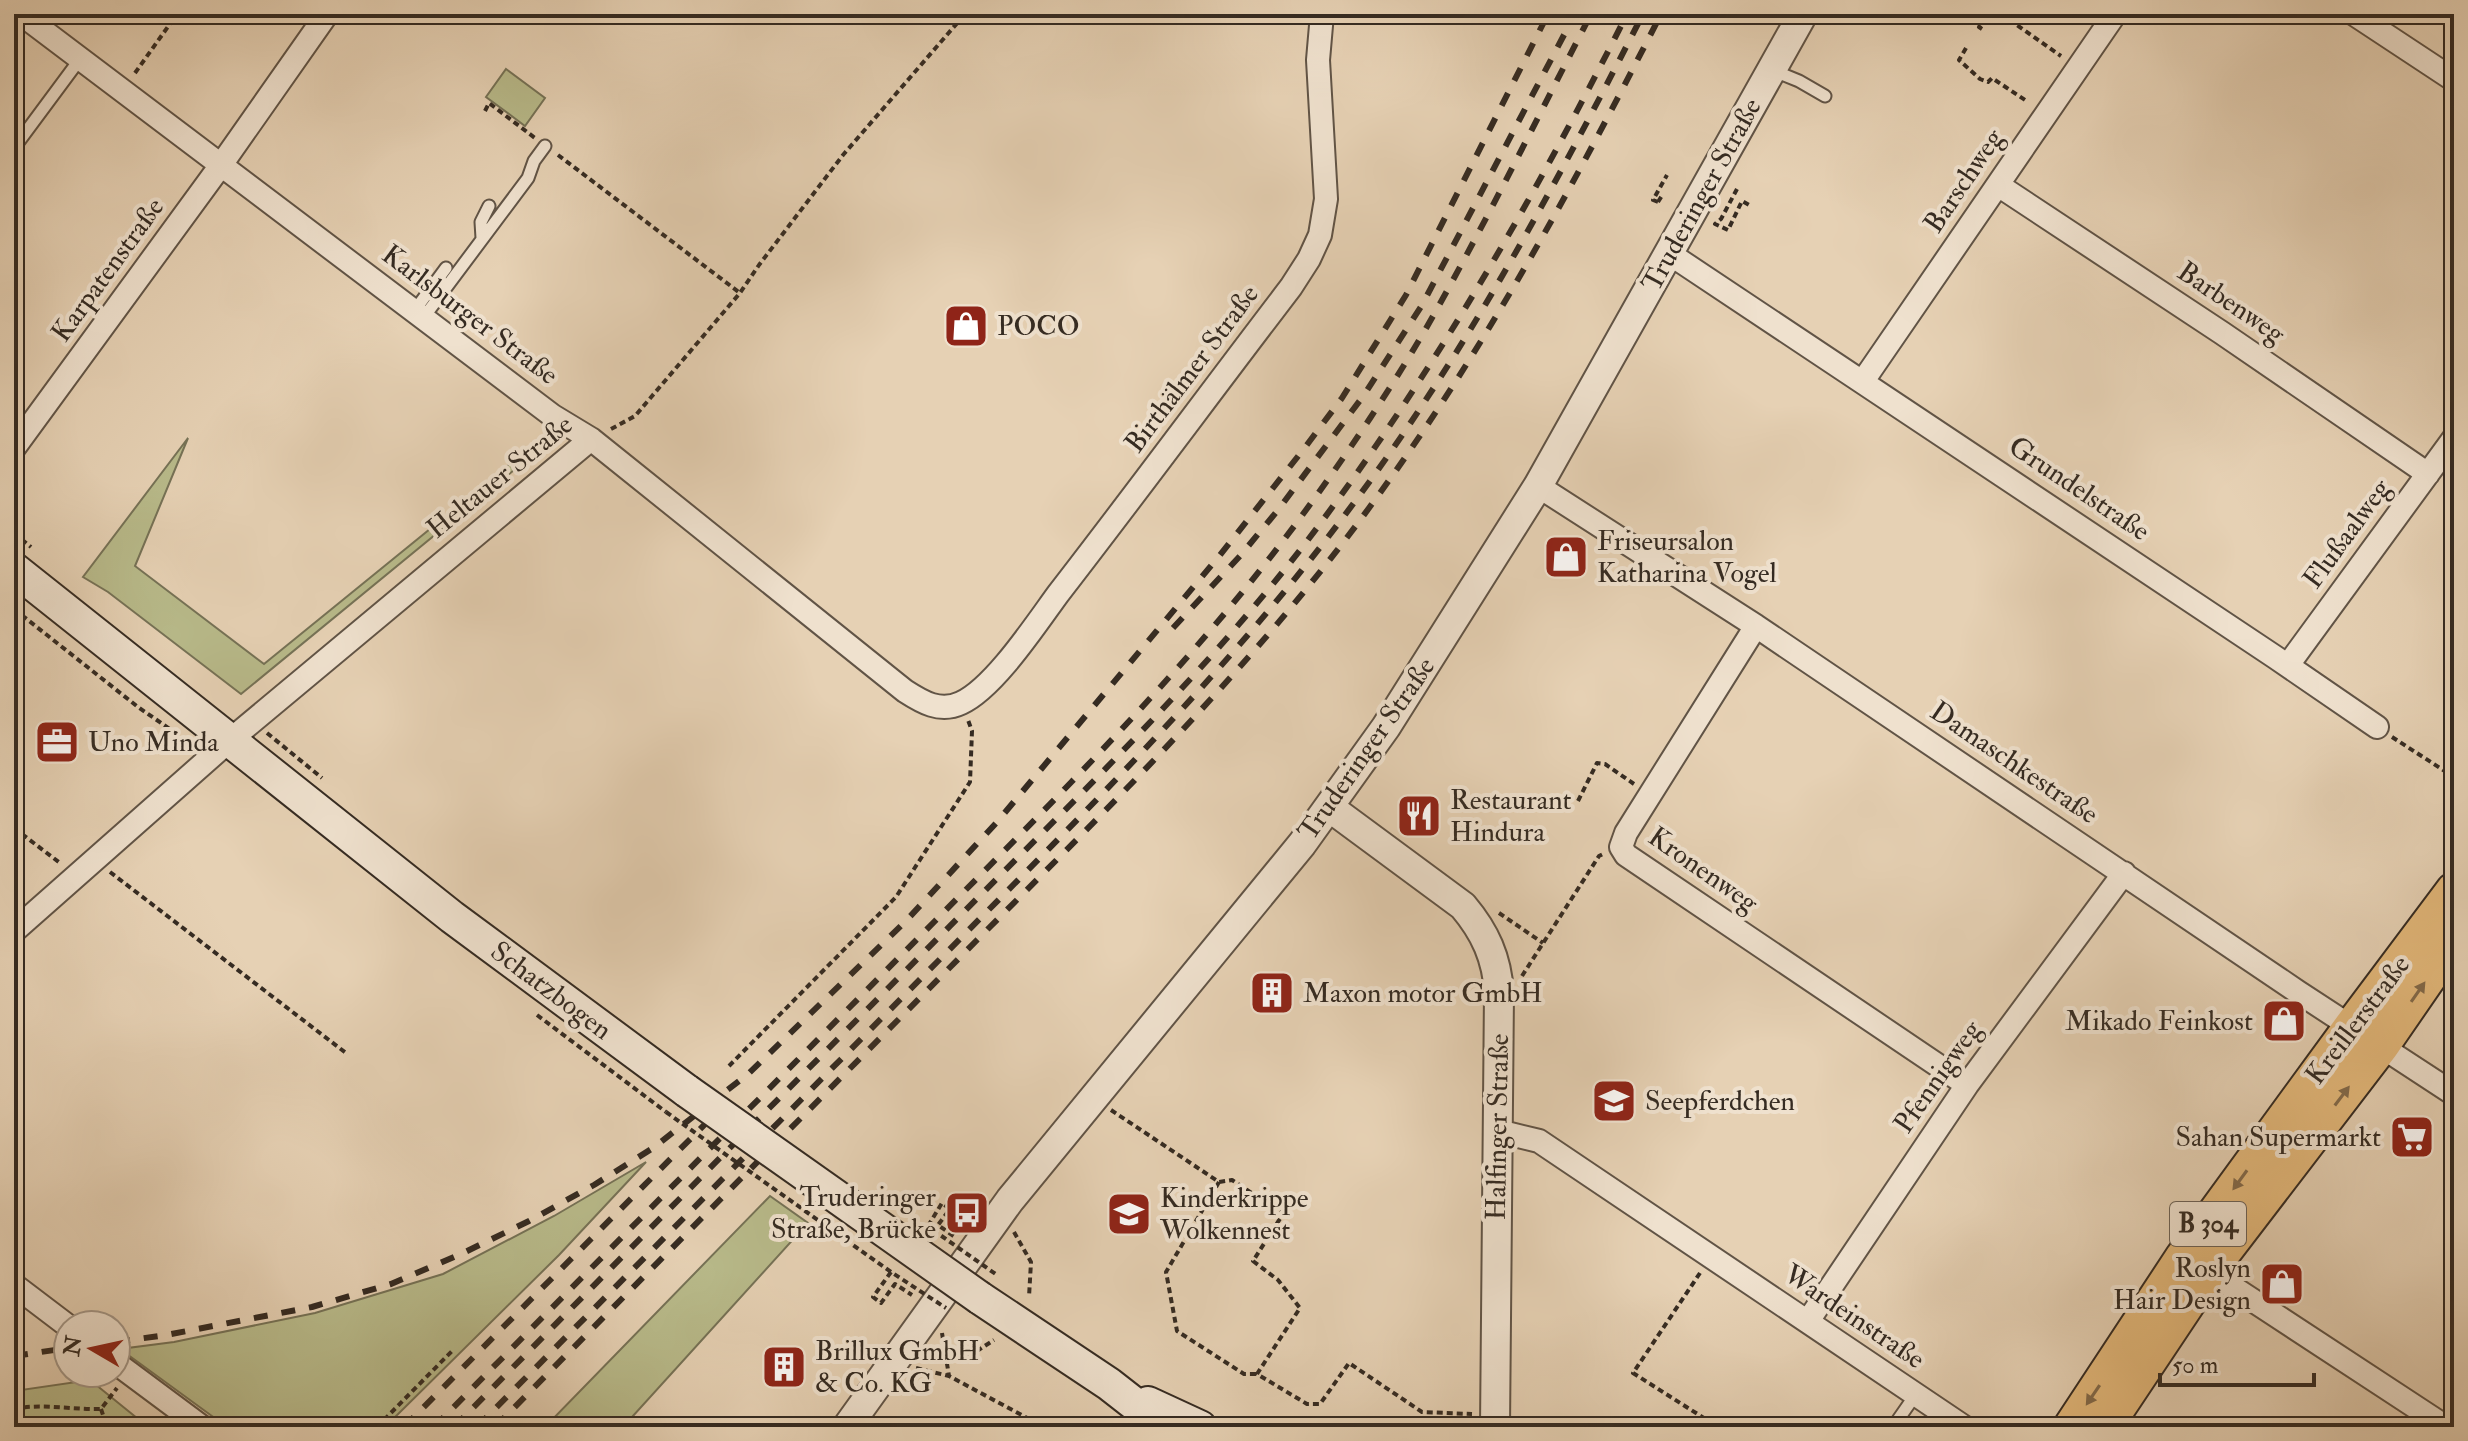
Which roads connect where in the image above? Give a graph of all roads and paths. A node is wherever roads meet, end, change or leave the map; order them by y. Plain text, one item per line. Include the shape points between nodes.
1 (21, 14) edge
2 (177, 14) edge
3 (327, 14) edge
4 (965, 14) edge
5 (1322, 14) edge
6 (1803, 14) edge
7 (1988, 14) edge
8 (2001, 14) edge
9 (2115, 14) edge
10 (2356, 15) edge
11 (1982, 29) dead end
12 (1966, 48) dead end
13 (80, 59) junction
14 (2069, 61) dead end
15 (1772, 70) junction
16 (2454, 80) edge
17 (122, 92) junction
18 (1825, 96) dead end
19 (2037, 108) dead end
20 (485, 111) dead end
21 (545, 146) junction
22 (14, 148) edge
23 (221, 165) junction
24 (1667, 175) dead end
25 (1998, 185) junction
26 (1737, 189) dead end
27 (1663, 194) dead end
28 (489, 206) dead end
29 (1751, 206) dead end
30 (482, 238) junction
31 (1670, 254) junction
32 (446, 268) dead end
33 (740, 293) junction
34 (419, 314) junction
35 (1863, 381) junction
36 (2454, 438) edge
37 (591, 439) junction
38 (14, 448) edge
39 (2428, 474) junction
40 (1538, 486) junction
41 (14, 569) edge
42 (14, 609) edge
43 (1756, 626) junction
44 (2288, 665) junction
45 (962, 703) junction
46 (2377, 727) joint
47 (231, 740) junction
48 (2454, 777) edge
49 (330, 785) dead end
50 (1640, 788) dead end
51 (1578, 801) dead end
52 (1329, 807) junction
53 (14, 828) edge
54 (1605, 853) dead end
55 (95, 861) junction
56 (2124, 873) junction
57 (77, 876) junction
58 (2454, 891) edge
59 (1493, 908) dead end
60 (14, 931) edge
61 (2454, 939) edge
62 (1543, 943) junction
63 (1499, 993) junction
64 (2366, 1036) junction
65 (346, 1053) dead end
66 (729, 1066) dead end
67 (1967, 1085) junction
68 (2454, 1094) edge
69 (676, 1102) junction
70 (1111, 1109) dead end
71 (1498, 1131) junction
72 (1219, 1182) junction
73 (928, 1226) dead end
74 (1014, 1232) dead end
75 (955, 1237) dead end
76 (1711, 1256) junction
77 (2208, 1271) junction
78 (891, 1272) junction
79 (14, 1285) edge
80 (912, 1295) dead end
81 (1029, 1297) dead end
82 (965, 1305) junction
83 (52, 1314) edge
84 (1808, 1321) junction
85 (942, 1331) dead end
86 (994, 1340) dead end
87 (452, 1351) dead end
88 (948, 1360) junction
89 (915, 1368) dead end
90 (1633, 1373) junction
91 (132, 1374) edge
92 (1257, 1374) junction
93 (949, 1376) junction
94 (1626, 1376) dead end
95 (1109, 1384) junction
96 (111, 1389) edge
97 (1916, 1394) junction
98 (14, 1409) edge
99 (101, 1409) junction
100 (1485, 1420) edge
101 (107, 1427) edge
102 (202, 1427) edge
103 (377, 1427) edge
104 (847, 1427) edge
105 (1044, 1427) edge
106 (1164, 1427) edge
107 (1200, 1427) edge
108 (1718, 1427) edge
109 (1893, 1427) edge
110 (1964, 1427) edge
111 (2072, 1427) edge
112 (2104, 1427) edge
113 (2446, 1427) edge

1 - 13 street, Karlsburger Straße
2 - 17 path
3 - 23 street, Karpatenstraße
4 - 33 path, Heltauer Straße via 843,155
5 - 45 street, Birthälmer Straße via 1318,60 1326,199 1320,235 1309,259 994,678
6 - 15 street, Truderinger Straße
7 - 11 path
8 - 14 path
9 - 25 street, Barschweg
10 - 16 street
12 - 19 path via 1959,60 1980,79 1992,78
13 - 17 street, Karlsburger Straße
13 - 22 lane
15 - 18 lane
15 - 31 street, Truderinger Straße
17 - 23 street, Karlsburger Straße
20 - 21 path via 489,103
21 - 30 lane via 528,178
21 - 33 path
23 - 34 street, Karlsburger Straße
23 - 38 street, Karpatenstraße
24 - 27 path via 1653,200 1658,202
25 - 35 street, Barschweg
25 - 39 street, Barbenweg
26 - 29 path via 1715,224 1728,230 1742,201
28 - 30 lane via 481,222
30 - 34 lane
31 - 35 street, Grundelstraße
31 - 40 street, Truderinger Straße
32 - 34 lane
33 - 37 path, Heltauer Straße via 635,416
34 - 37 street, Karlsburger Straße
35 - 44 street, Grundelstraße
36 - 39 street, Flußaalweg
37 - 45 street, Karlsburger Straße via 905,691 941,708
37 - 47 street, Heltauer Straße
39 - 44 street, Flußaalweg
40 - 43 street, Damaschkestraße
40 - 52 street, Truderinger Straße via 1441,644
41 - 47 main road, Schatzbogen
42 - 47 path via 138,707
43 - 56 street, Damaschkestraße
43 - 67 street, Kronenweg via 1621,847
44 - 46 street, Grundelstraße
45 - 66 path via 972,731 970,782 896,897
46 - 48 path
47 - 49 path via 296,755
47 - 55 street, Heltauer Straße
47 - 69 main road, Schatzbogen
50 - 51 path via 1597,763
52 - 63 street, Halfinger Straße via 1463,906 1490,944
52 - 104 street, Truderinger Straße via 1010,1200
53 - 57 path
54 - 62 path, Kronenweg
55 - 57 street, Heltauer Straße
55 - 65 path
56 - 64 street, Damaschkestraße
56 - 67 street, Pfennigweg
57 - 60 street, Heltauer Straße
58 - 64 main road, Kreillerstraße / B 304
59 - 62 path
64 -> 61 main road, Kreillerstraße / B 304
62 - 63 path, Kronenweg via 1514,989
63 - 71 street, Halfinger Straße
64 - 68 street, Damaschkestraße
77 -> 64 main road, Kreillerstraße / B 304
64 -> 111 main road, Kreillerstraße / B 304 via 2184,1257
67 - 84 street, Pfennigweg
69 - 78 path, bridge
69 - 82 main road, Schatzbogen, bridge
70 - 72 path
71 - 76 street, Wardeinstraße via 1539,1141
71 - 100 street, Halfinger Straße
72 - 92 path via 1166,1272 1177,1331 1244,1374
72 - 92 path via 1232,1180 1283,1214 1253,1261 1278,1280 1300,1308
73 - 75 path via 942,1203 950,1209 938,1225
74 - 81 path via 1031,1262
76 - 84 street, Wardeinstraße
76 - 90 path
77 - 112 main road, Kreillerstraße / B 304
77 - 113 street
78 - 80 path via 873,1297 881,1303 895,1284
78 - 82 path, bridge
79 - 83 street
82 - 95 main road, Schatzbogen
84 - 97 street, Wardeinstraße
85 - 88 path
86 - 88 path
87 - 103 path
88 - 93 path
89 - 93 path
90 - 94 path
90 - 108 path
91 - 102 street
92 - 100 path via 1307,1404 1320,1404 1349,1363 1422,1412
93 - 105 path
95 - 106 main road, Schatzbogen
95 - 107 main road, Schatzbogen
96 - 99 path
97 - 109 lane
97 - 110 street, Wardeinstraße
98 - 99 path
99 - 101 path

